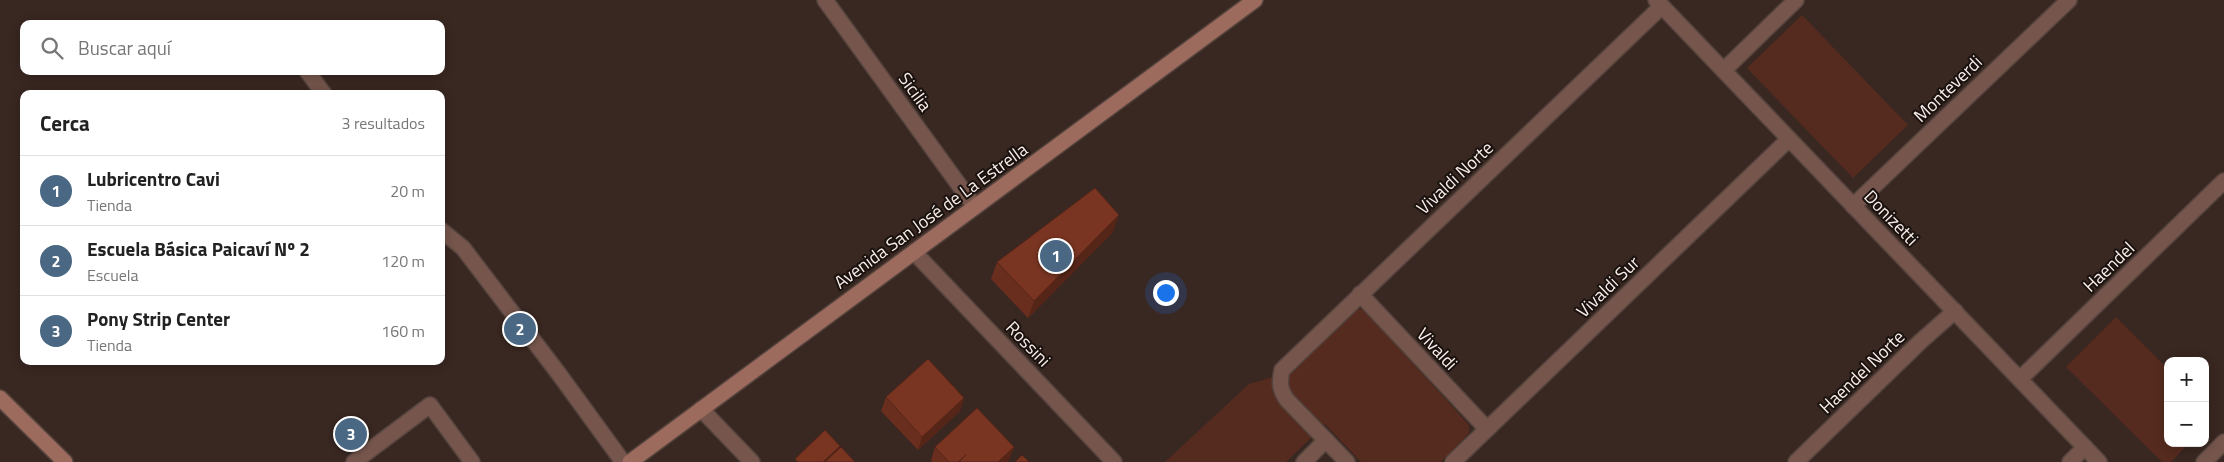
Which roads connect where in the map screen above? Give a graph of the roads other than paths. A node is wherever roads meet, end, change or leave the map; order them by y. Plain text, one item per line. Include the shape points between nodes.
1 (825, 0) edge
2 (1255, 0) edge
3 (1796, 0) edge
4 (2069, 0) edge
5 (1659, 3) edge
6 (1724, 70) junction
7 (310, 75) edge
8 (321, 90) edge
9 (1789, 139) junction
10 (2224, 181) edge
11 (1853, 206) junction
12 (975, 207) junction
13 (445, 233) edge
14 (914, 252) junction
15 (1360, 294) junction
16 (1955, 311) junction
17 (2020, 379) junction
18 (0, 398) edge
19 (701, 409) junction
20 (1487, 430) junction
21 (1326, 440) junction
22 (2224, 442) edge
23 (2085, 447) junction
24 (65, 462) edge
25 (354, 462) edge
26 (472, 462) edge
27 (623, 462) edge
28 (630, 462) edge
29 (752, 462) edge
30 (1114, 462) edge
31 (1304, 462) edge
32 (1347, 462) edge
33 (1453, 462) edge
34 (1796, 462) edge
35 (2070, 462) edge
36 (2099, 462) edge
37 (2204, 462) edge

1 - 12 street, Sicilia
2 - 12 main road, Avenida San José de La Estrella
3 - 6 street
4 - 11 street, Monteverdi
5 - 6 street, Donizetti
5 - 15 street, Vivaldi Norte
6 - 9 street, Donizetti
7 - 8 street
9 - 11 street, Donizetti
9 - 20 street, Vivaldi Sur
10 - 17 street, Haendel
11 - 16 street, Donizetti
12 - 14 main road, Avenida San José de La Estrella
13 - 27 street via 463,248
14 - 19 main road, Avenida San José de La Estrella
14 - 30 street, Rossini
15 - 20 street, Vivaldi
15 - 21 street, Vivaldi Norte via 1282,370 1281,391
16 - 17 street, Donizetti
16 - 34 street, Haendel Norte
17 - 23 street, Donizetti
18 - 24 main road
19 - 28 main road, Avenida San José de La Estrella
19 - 29 street
20 - 33 street, Vivaldi Sur
21 - 31 street
21 - 32 street
22 - 37 street
23 - 35 street
23 - 36 street, Donizetti
25 - 26 street via 430,405

